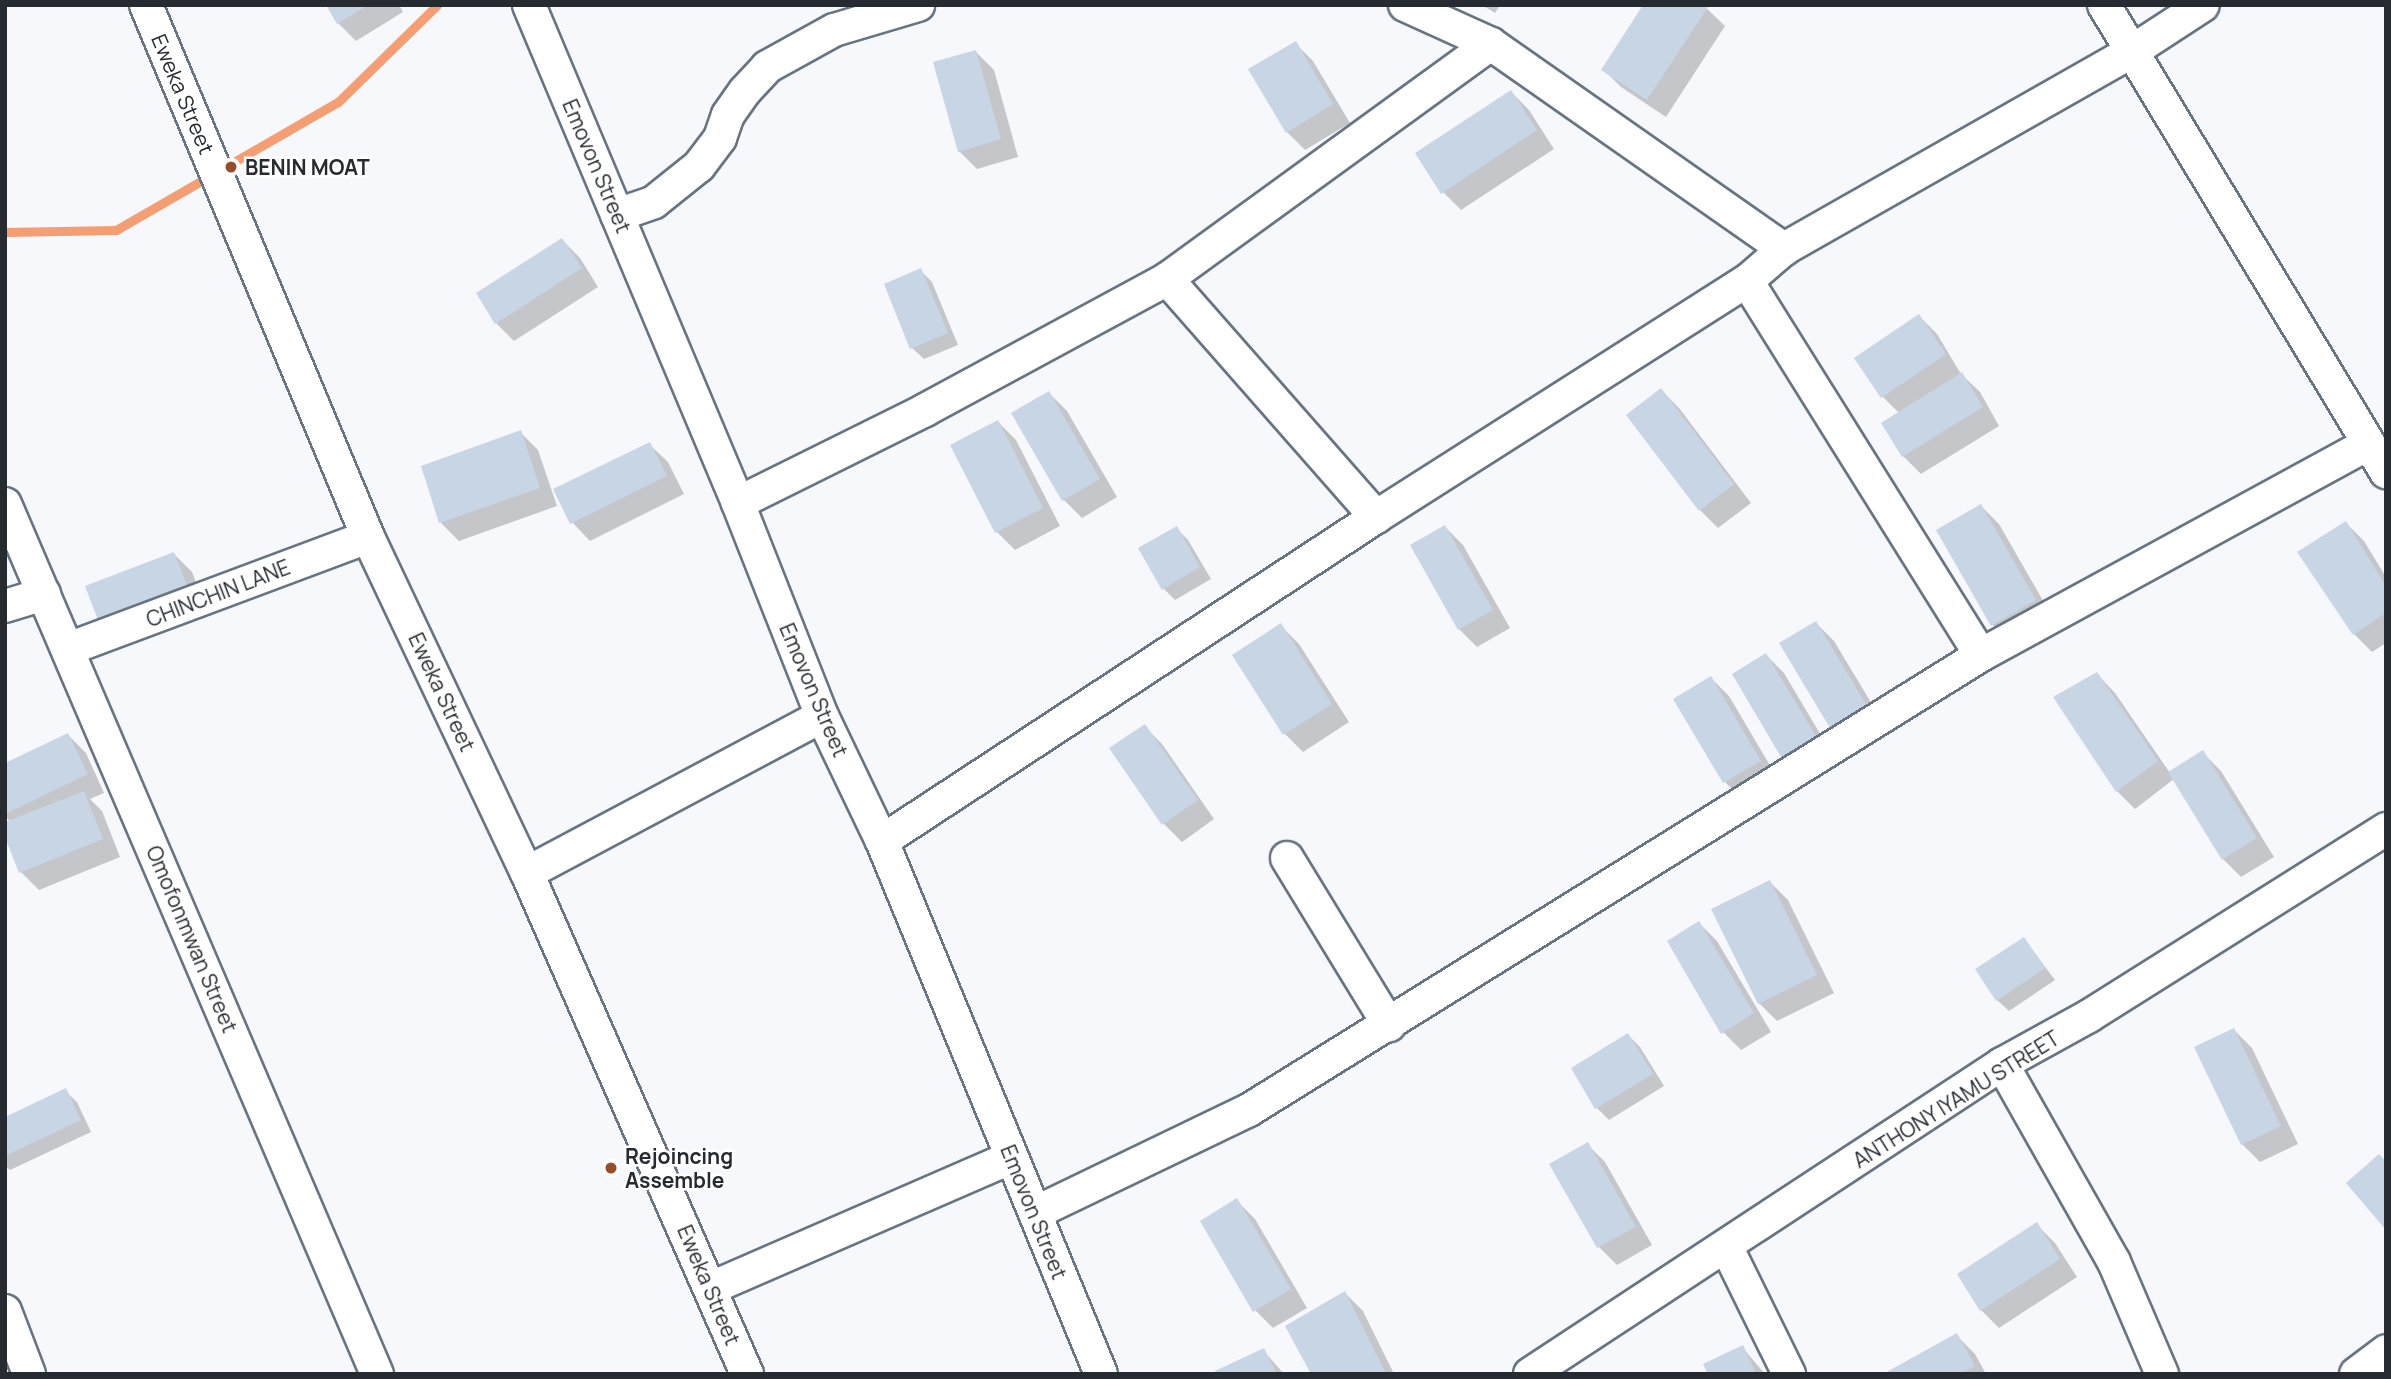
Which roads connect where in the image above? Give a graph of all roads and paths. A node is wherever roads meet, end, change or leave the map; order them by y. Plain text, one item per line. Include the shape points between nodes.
1 (146, 5) edge
2 (528, 5) edge
3 (918, 5) edge
4 (1405, 5) edge
5 (2104, 5) edge
6 (2203, 5) edge
7 (1491, 44) junction
8 (2134, 50) junction
9 (617, 215) junction
10 (1784, 249) junction
11 (1167, 279) junction
12 (1747, 281) junction
13 (2368, 444) junction
14 (2386, 472) edge
15 (738, 503) junction
16 (5, 504) edge
17 (1376, 517) junction
18 (369, 537) junction
19 (44, 594) junction
20 (5, 606) edge
21 (68, 649) junction
22 (1981, 655) junction
23 (822, 716) junction
24 (2386, 829) edge
25 (882, 841) junction
26 (1287, 858) dead end
27 (527, 873) junction
28 (1389, 1025) junction
29 (2002, 1065) junction
30 (1012, 1157) junction
31 (1035, 1213) junction
32 (1726, 1246) junction
33 (711, 1288) junction
34 (5, 1311) edge
35 (2386, 1352) edge
36 (29, 1374) edge
37 (377, 1374) edge
38 (747, 1374) edge
39 (1101, 1374) edge
40 (1530, 1374) edge
41 (1789, 1374) edge
42 (2162, 1374) edge
43 (2356, 1374) edge

1 - 18 street, Eweka Street
2 - 9 street, Emovon Street
3 - 9 street via 834,30 766,67 728,115 720,138 699,166 654,202
4 - 7 street
5 - 8 street
6 - 8 street
7 - 10 street
7 - 11 street
8 - 10 street
8 - 13 street
9 - 15 street, Emovon Street
10 - 12 street
11 - 15 street via 925,410
11 - 17 street
12 - 17 street
12 - 22 street
13 - 14 street
13 - 22 street
15 - 23 street, Emovon Street
16 - 19 street, Omofonmwan Street
17 - 25 street
18 - 21 street, CHINCHIN LANE
18 - 27 street, Eweka Street
19 - 20 street
19 - 21 street, Omofonmwan Street
21 - 37 street, Omofonmwan Street
22 - 28 street
23 - 25 street, Emovon Street
23 - 27 street
24 - 29 street, ANTHONY IYAMU STREET via 2089,1016
25 - 30 street, Emovon Street
26 - 28 street
27 - 33 street, Eweka Street
28 - 31 street via 1249,1110
29 - 32 street, ANTHONY IYAMU STREET
29 - 42 street via 2114,1262
30 - 31 street, Emovon Street
30 - 33 street
31 - 39 street, Emovon Street
32 - 40 street, ANTHONY IYAMU STREET
32 - 41 street
33 - 38 street, Eweka Street
34 - 36 street
35 - 43 street

